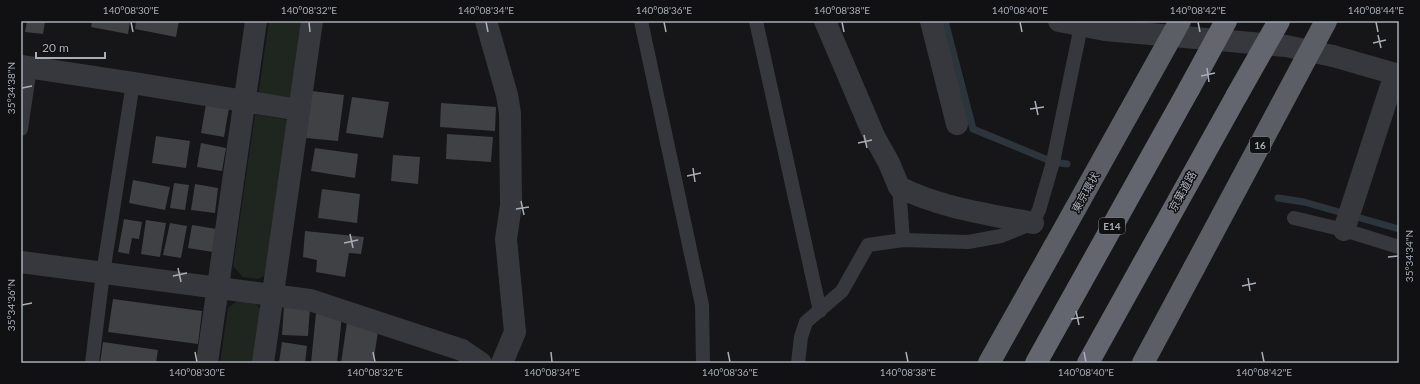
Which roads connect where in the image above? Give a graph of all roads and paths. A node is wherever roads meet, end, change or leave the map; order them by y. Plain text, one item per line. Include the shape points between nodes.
1 (256, 21) edge
2 (312, 21) edge
3 (486, 21) edge
4 (641, 21) edge
5 (756, 21) edge
6 (825, 21) edge
7 (931, 21) edge
8 (1059, 21) edge
9 (1180, 21) edge
10 (1226, 21) edge
11 (1279, 21) edge
12 (1326, 21) edge
13 (1081, 26) junction
14 (25, 67) edge
15 (1397, 75) edge
16 (133, 83) junction
17 (243, 101) junction
18 (299, 110) junction
19 (957, 124) dead end
20 (21, 129) edge
21 (899, 187) junction
22 (1294, 218) dead end
23 (1033, 223) junction
24 (1344, 230) junction
25 (903, 240) junction
26 (1399, 247) edge
27 (21, 262) edge
28 (103, 273) junction
29 (218, 287) junction
30 (273, 296) junction
31 (820, 311) junction
32 (92, 363) edge
33 (207, 363) edge
34 (263, 363) edge
35 (481, 363) edge
36 (502, 363) edge
37 (703, 363) edge
38 (798, 363) edge
39 (989, 363) edge
40 (1036, 363) edge
41 (1088, 363) edge
42 (1143, 363) edge

1 - 17 street
2 - 18 street
3 - 36 street via 510,113 512,205 506,239 515,332
4 - 37 lane via 702,305
5 - 31 lane
6 - 21 street via 874,136
7 - 19 street
8 - 13 street
9 - 39 highway, 東京環状, bridge
10 - 40 highway, E14, bridge
11 - 41 highway, 京葉道路, bridge
12 - 42 highway, 16, bridge
13 - 15 street via 1286,46 1333,56
13 - 23 lane via 1052,162
14 - 16 street
14 - 20 lane
15 - 24 street
16 - 17 street
16 - 28 lane
17 - 18 street
17 - 29 street
18 - 30 street
21 - 23 street via 946,206
21 - 25 lane
22 - 24 lane
23 - 25 lane via 1001,236 968,242
24 - 26 lane
25 - 31 lane via 868,244 842,290
27 - 28 street
28 - 29 street
28 - 32 lane
29 - 30 street
29 - 33 street
30 - 34 street
30 - 35 street via 310,300 455,347
31 - 38 lane via 806,322 801,337

